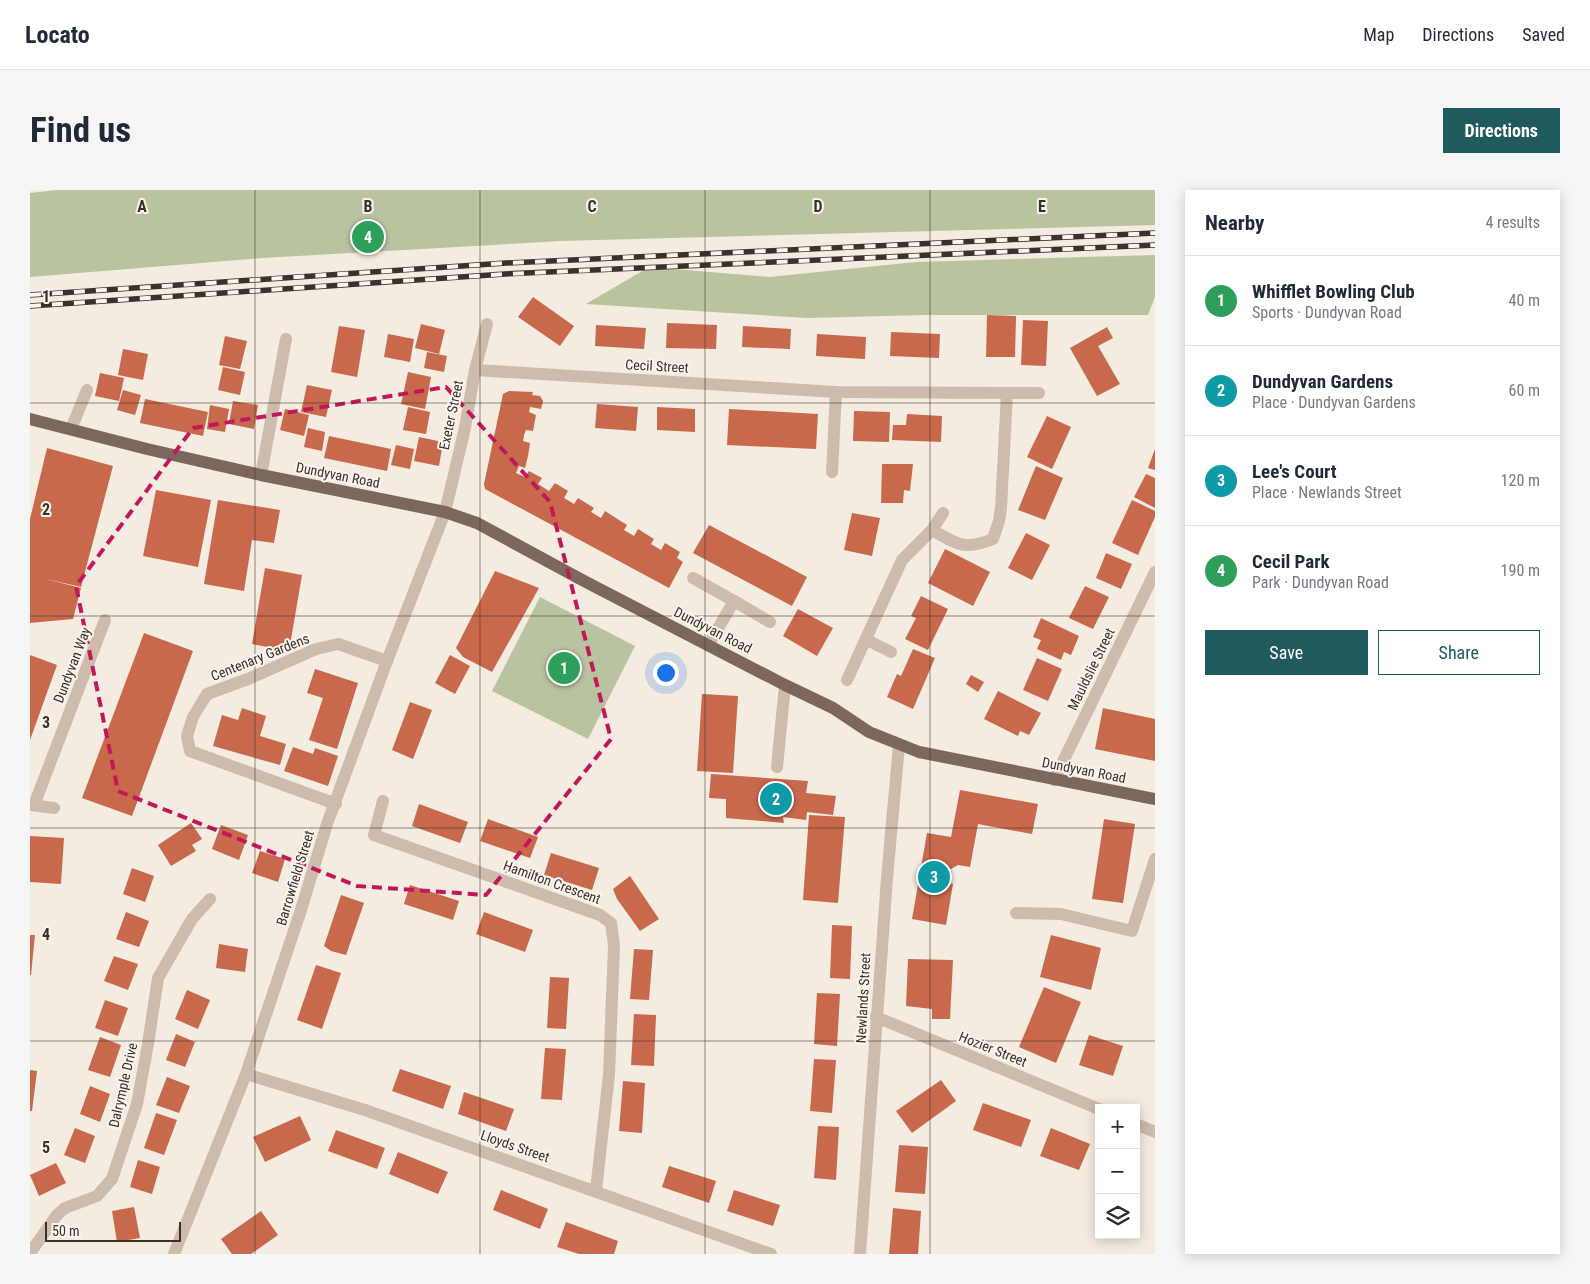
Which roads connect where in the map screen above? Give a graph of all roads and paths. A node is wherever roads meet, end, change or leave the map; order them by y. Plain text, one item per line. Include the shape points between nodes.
1 (487, 324) dead end
2 (286, 339) dead end
3 (475, 370) junction
4 (87, 390) dead end
5 (836, 392) junction
6 (1007, 393) junction
7 (1039, 393) dead end
8 (30, 419) edge
9 (72, 430) junction
10 (832, 472) dead end
11 (261, 475) junction
12 (445, 512) junction
13 (943, 513) dead end
14 (932, 530) junction
15 (1155, 572) edge
16 (693, 578) dead end
17 (734, 601) junction
18 (105, 620) dead end
19 (770, 622) dead end
20 (867, 640) junction
21 (709, 644) junction
22 (891, 652) dead end
23 (387, 661) junction
24 (847, 680) dead end
25 (785, 685) junction
26 (899, 745) junction
27 (777, 767) dead end
28 (1054, 780) junction
29 (1155, 799) edge
30 (383, 801) dead end
31 (336, 804) junction
32 (32, 805) edge
33 (54, 808) dead end
34 (1155, 859) edge
35 (210, 899) dead end
36 (1016, 913) dead end
37 (876, 1017) junction
38 (246, 1074) junction
39 (1095, 1106) edge
40 (1140, 1126) edge
41 (1155, 1132) edge
42 (596, 1190) junction
43 (30, 1253) edge
44 (174, 1254) edge
45 (771, 1254) edge
46 (860, 1254) edge

1 - 3 street, Exeter Street
2 - 11 street
3 - 5 street, Cecil Street
3 - 12 street, Exeter Street
4 - 9 street
5 - 6 street, Cecil Street
5 - 10 street
6 - 7 street, Cecil Street
6 - 14 street via 1001,508 993,539 966,546
8 - 9 main road, Dundyvan Road
9 - 11 main road, Dundyvan Road
11 - 12 main road, Dundyvan Road
12 - 21 main road, Dundyvan Road via 477,523
12 - 23 street, Barrowfield Street
13 - 14 street
14 - 20 street via 902,560
15 - 28 street, Mauldslie Street
16 - 17 street
17 - 19 street
17 - 21 street
18 - 32 street, Dundyvan Way
20 - 22 street
20 - 24 street
21 - 25 main road, Dundyvan Road
23 - 31 street, Barrowfield Street
23 - 31 street, Centenary Gardens via 338,644 316,649 207,694 193,717 187,736 190,752
25 - 26 main road, Dundyvan Road
25 - 27 street
26 - 28 main road, Dundyvan Road
26 - 37 street, Newlands Street
28 - 29 main road, Dundyvan Road
30 - 42 street, Hamilton Crescent via 374,834 600,915 611,923 614,946 609,1075
31 - 38 street, Barrowfield Street
32 - 33 street, Dundyvan Way
34 - 36 street via 1132,931 1061,914
35 - 43 street, Dalrymple Drive via 192,919 158,978 137,1104 112,1179 97,1196 65,1208 57,1215
37 - 39 street, Hozier Street
37 - 46 street, Newlands Street
38 - 42 street, Lloyds Street via 365,1110
38 - 44 street, Barrowfield Street
40 - 41 street
42 - 45 street, Lloyds Street

